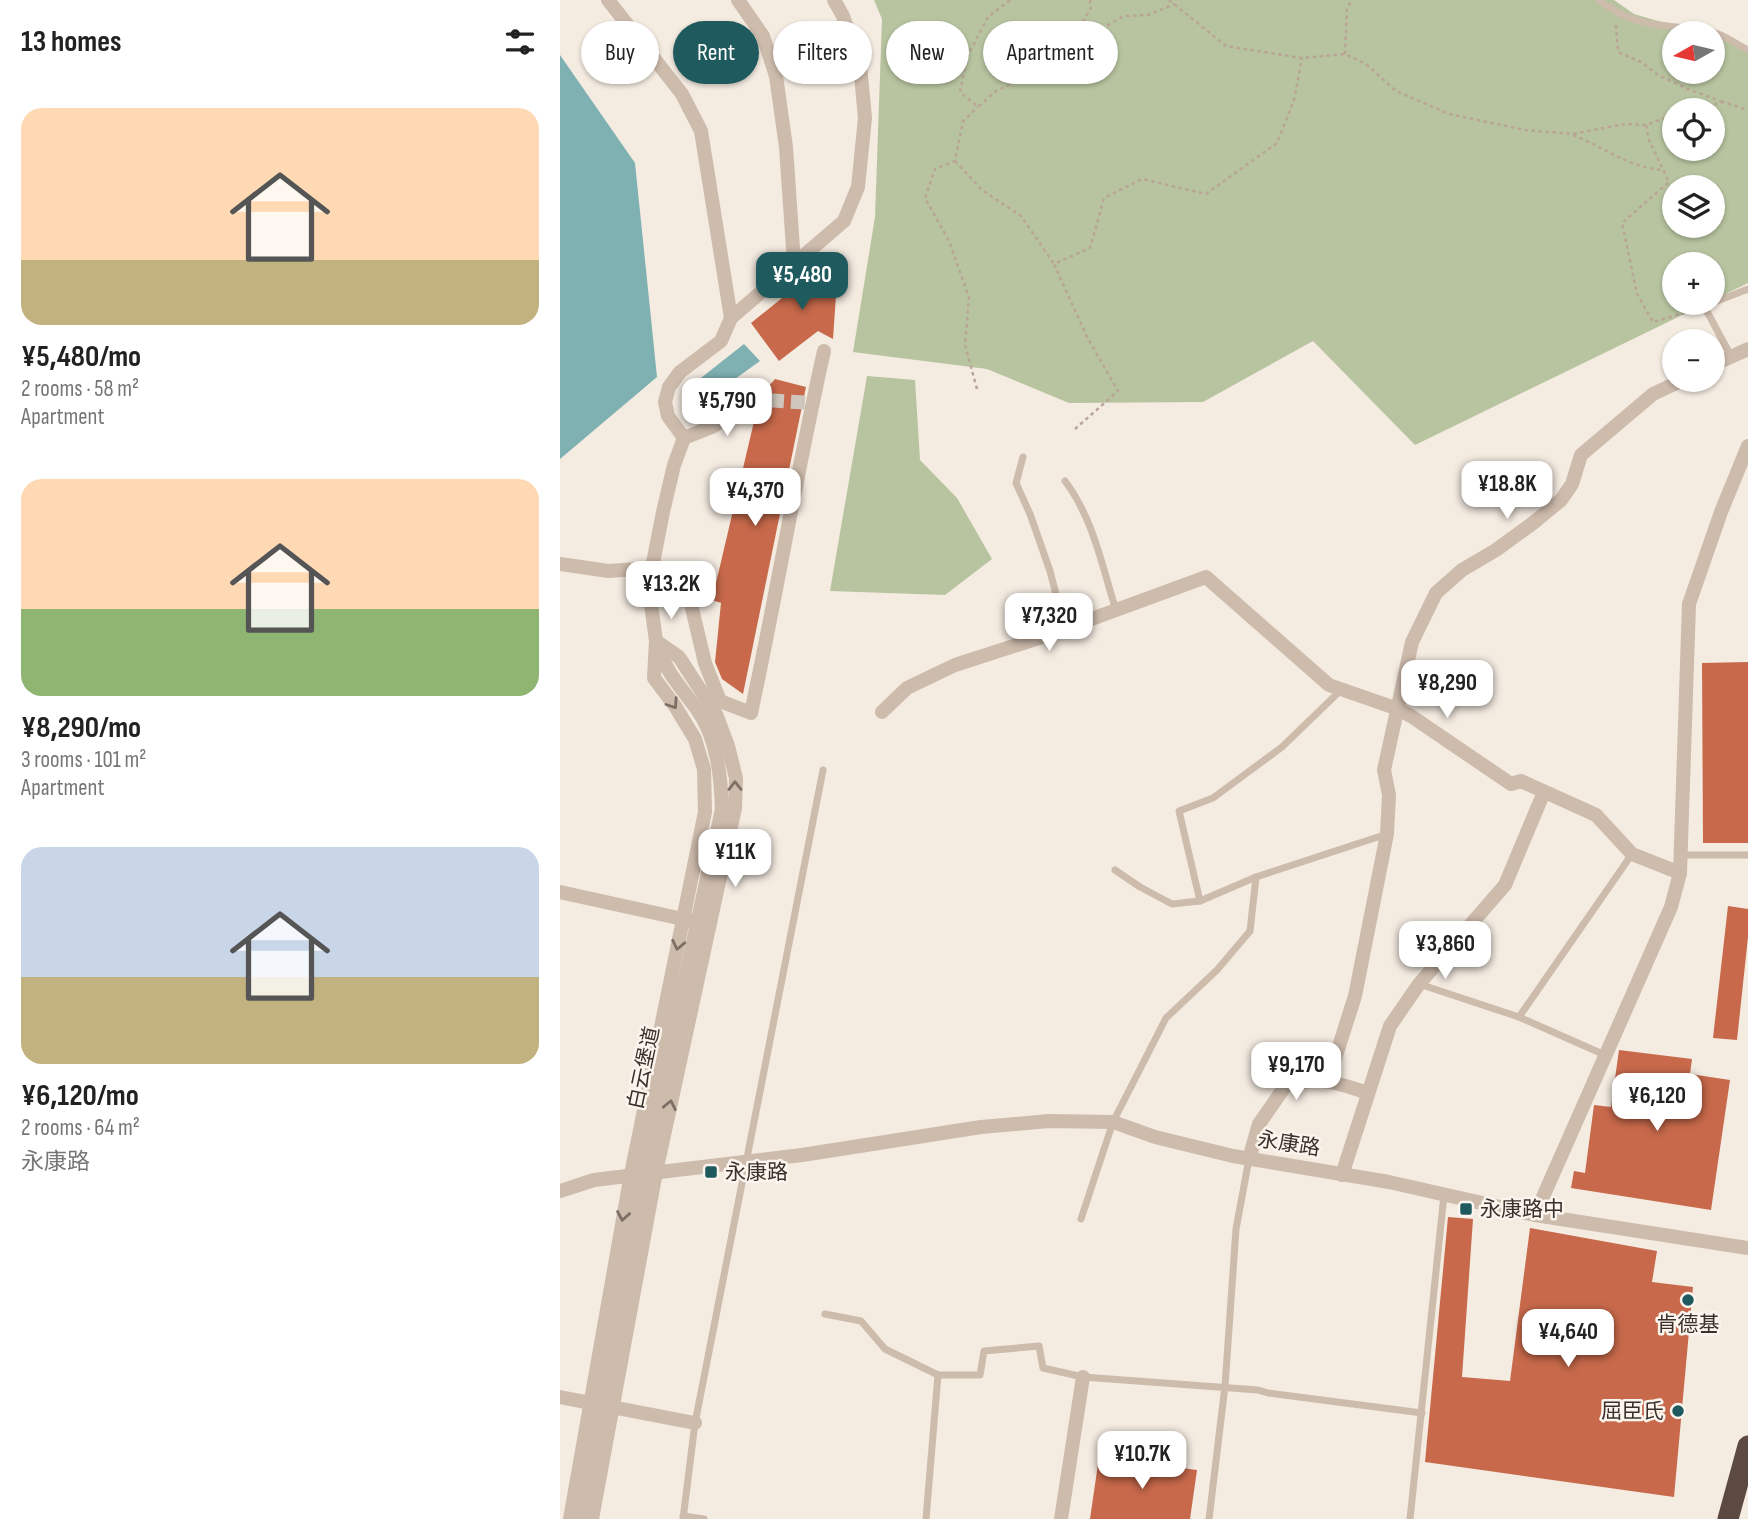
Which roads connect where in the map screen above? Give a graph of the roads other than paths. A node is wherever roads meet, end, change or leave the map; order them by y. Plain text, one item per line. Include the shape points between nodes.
1 (608, 0) edge
2 (738, 0) edge
3 (834, 0) edge
4 (1600, 0) edge
5 (1748, 50) edge
6 (794, 263) junction
7 (1748, 289) edge
8 (731, 318) junction
9 (1748, 349) edge
10 (824, 351) dead end
11 (1731, 356) junction
12 (1725, 359) edge
13 (1662, 390) edge
14 (749, 399) tunnel mouth
15 (684, 438) junction
16 (1748, 446) edge
17 (1023, 457) dead end
18 (1065, 481) dead end
19 (560, 564) edge
20 (652, 568) junction
21 (1116, 610) junction
22 (1065, 629) junction
23 (656, 641) junction
24 (1341, 689) junction
25 (1398, 709) junction
26 (881, 712) dead end
27 (823, 769) dead end
28 (1544, 792) junction
29 (1387, 834) junction
30 (1632, 854) junction
31 (1679, 855) junction
32 (1748, 855) edge
33 (1115, 870) dead end
34 (1679, 873) junction
35 (1256, 877) junction
36 (560, 892) edge
37 (1200, 901) junction
38 (684, 919) junction
39 (710, 925) junction
40 (1419, 984) junction
41 (1519, 1017) junction
42 (1606, 1055) junction
43 (1328, 1081) junction
44 (1368, 1093) junction
45 (1113, 1122) junction
46 (1249, 1159) junction
47 (745, 1161) junction
48 (656, 1172) junction
49 (631, 1174) junction
50 (1342, 1175) junction
51 (560, 1191) edge
52 (1444, 1195) junction
53 (1535, 1215) junction
54 (1081, 1219) dead end
55 (1748, 1248) edge
56 (825, 1314) dead end
57 (938, 1375) junction
58 (1083, 1377) junction
59 (1225, 1386) junction
60 (560, 1397) edge
61 (591, 1404) junction
62 (613, 1409) junction
63 (1422, 1413) junction
64 (695, 1423) junction
65 (1748, 1446) edge
66 (683, 1517) edge
67 (570, 1519) edge
68 (582, 1519) edge
69 (592, 1519) edge
70 (704, 1519) edge
71 (926, 1519) edge
72 (1061, 1519) edge
73 (1209, 1519) edge
74 (1410, 1519) edge
75 (1728, 1519) edge

1 - 8 street via 682,94 701,131
2 - 6 street via 762,36 776,76
3 - 6 street via 860,65 864,118 859,187 844,220
4 - 5 lane via 1615,12 1647,25 1712,31
6 - 8 street
7 - 11 lane via 1704,306
8 - 15 street via 721,341 668,387 668,416
9 - 11 street
10 - 20 street via 751,713 720,701 705,663 690,600
11 - 12 street
13 - 25 street via 1581,455 1572,484 1561,500 1436,593 1412,642
14 - 15 street via 713,426
15 - 20 street
16 - 31 street via 1689,604
17 - 22 lane via 1016,484 1050,571
18 - 21 lane via 1089,524
19 - 20 street via 608,570
20 - 23 street
21 - 22 street
21 - 24 street via 1206,577 1329,685
22 - 26 street via 955,665 907,688
23 -> 38 street via 654,678 695,739 705,769 705,812
39 -> 23 street via 735,808 736,778 716,714 679,657
23 - 68 street, 白云堡道 via 665,668 699,710 709,735 718,761 722,809 649,1144
24 - 25 street
24 - 37 lane via 1282,747 1213,798 1179,811
25 - 28 street via 1511,784 1521,781
25 - 29 street via 1384,770 1389,795
27 - 47 lane
28 - 30 street via 1596,815
28 - 40 street via 1505,885
29 - 35 lane
29 - 43 street via 1356,996
30 - 34 street
30 - 41 lane
31 - 32 lane
31 - 34 street
33 - 37 lane via 1172,904
34 - 42 street via 1671,907
35 - 37 lane
35 - 45 lane via 1250,931 1166,1018
36 - 38 street
38 - 39 street
38 -> 49 street
48 -> 39 street
40 - 41 lane
40 - 44 street via 1390,1026
41 - 42 lane
42 - 53 street
43 - 44 street
43 - 46 street via 1311,1078 1286,1085 1259,1125
44 - 50 street
45 - 46 street, 永康路
45 - 47 street, 永康路 via 981,1127
45 - 54 lane
46 - 50 street, 永康路
46 - 59 lane via 1236,1229
47 - 48 street, 永康路
47 - 64 lane
48 - 49 street, 永康路
48 - 62 street
49 - 51 street, 永康路
49 -> 61 street
50 - 52 street, 永康路
52 - 53 street, 永康路
52 - 63 lane
53 - 55 street, 永康路
56 - 57 lane via 861,1321 885,1349
57 - 58 lane via 980,1374 984,1351 1039,1346 1043,1368
57 - 71 lane
58 - 59 lane
58 - 72 street
59 - 63 lane
59 - 73 lane
60 - 61 street
61 - 62 street
61 - 67 street
62 - 64 street
62 - 69 street
63 - 74 lane
64 - 66 lane
65 - 75 highway
66 - 70 lane

